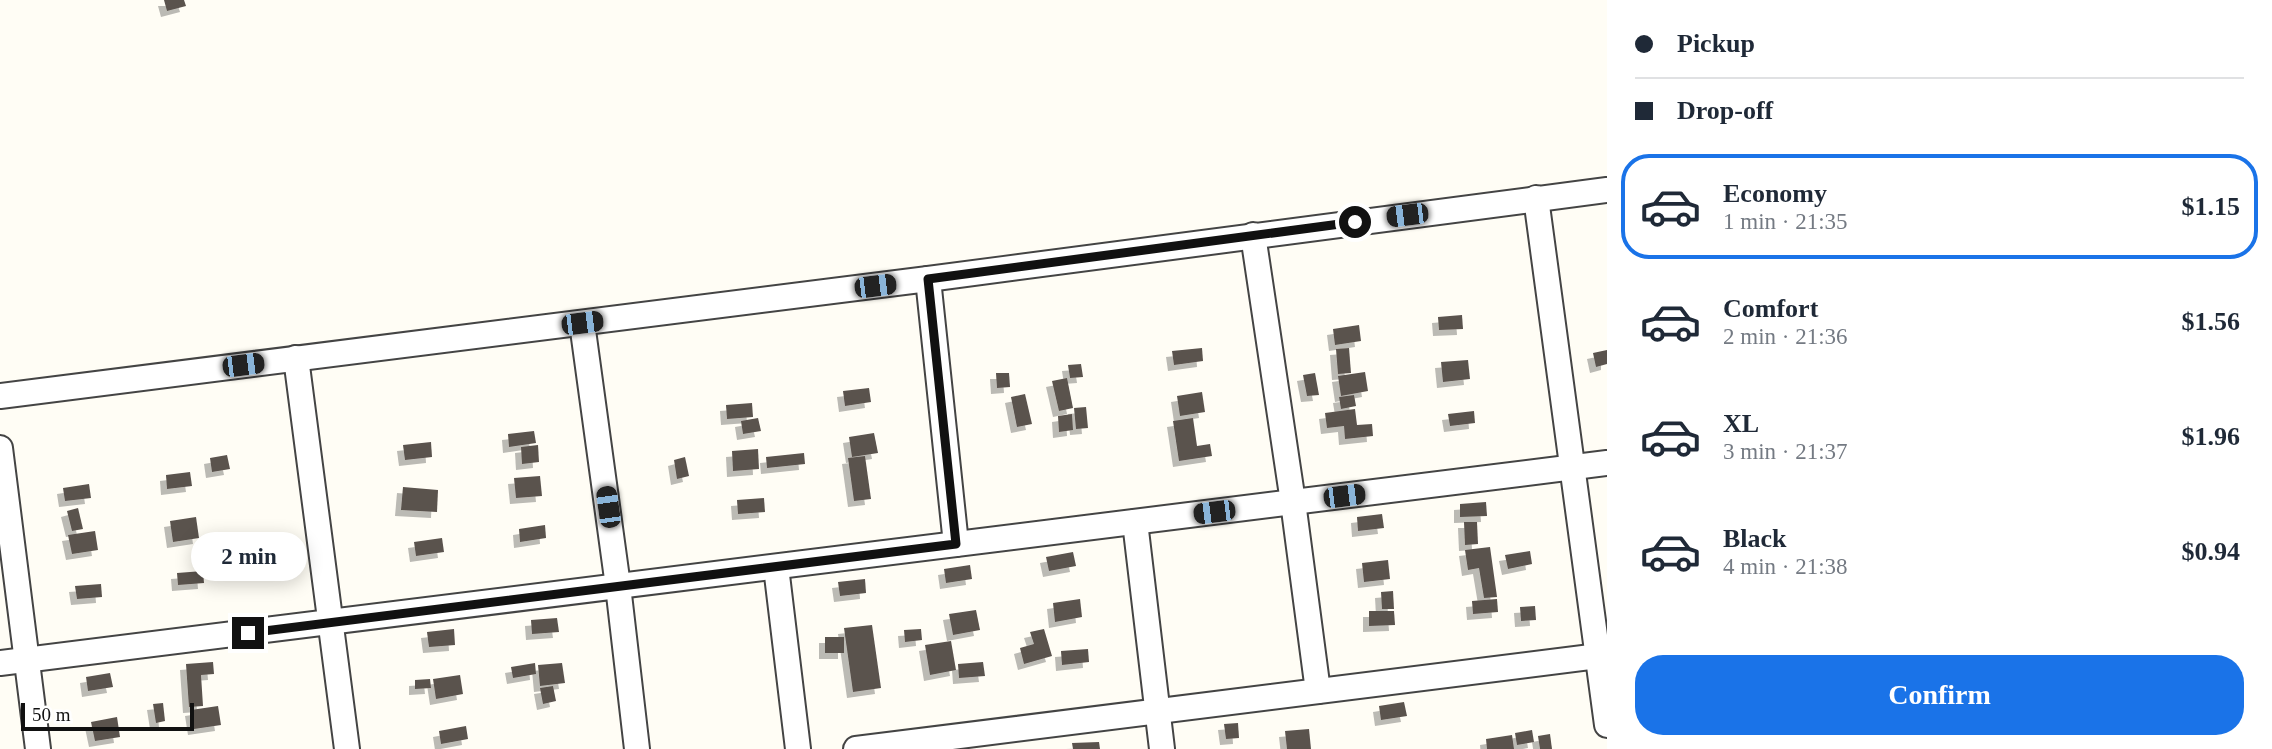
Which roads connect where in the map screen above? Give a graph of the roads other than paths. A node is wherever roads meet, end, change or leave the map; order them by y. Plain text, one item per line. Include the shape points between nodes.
1 (1607, 190) edge
2 (1536, 198) junction
3 (1252, 235) junction
4 (928, 279) junction
5 (582, 323) junction
6 (296, 358) junction
7 (0, 396) edge
8 (0, 448) edge
9 (1607, 463) edge
10 (1573, 467) junction
11 (1293, 502) junction
12 (1135, 522) junction
13 (956, 544) junction
14 (776, 566) junction
15 (618, 586) junction
16 (331, 622) junction
17 (1602, 656) edge
18 (27, 660) junction
19 (0, 663) edge
20 (1318, 691) junction
21 (1156, 711) junction
22 (1607, 725) edge
23 (38, 749) edge
24 (347, 749) edge
25 (637, 749) edge
26 (798, 749) edge
27 (856, 749) edge
28 (1162, 749) edge

1 - 2 street
2 - 3 street
2 - 10 street
3 - 4 street
3 - 11 street
4 - 5 street
4 - 13 street
5 - 6 street
5 - 15 street
6 - 7 street
6 - 16 street
8 - 18 street
9 - 10 street
10 - 11 street
10 - 17 street
11 - 12 street
11 - 20 street
12 - 13 street
12 - 21 street
13 - 14 street
14 - 15 street
14 - 26 street
15 - 16 street
15 - 25 street
16 - 18 street
16 - 24 street
17 - 20 street
17 - 22 street
18 - 19 street
18 - 23 street
20 - 21 street
21 - 27 street
21 - 28 street

